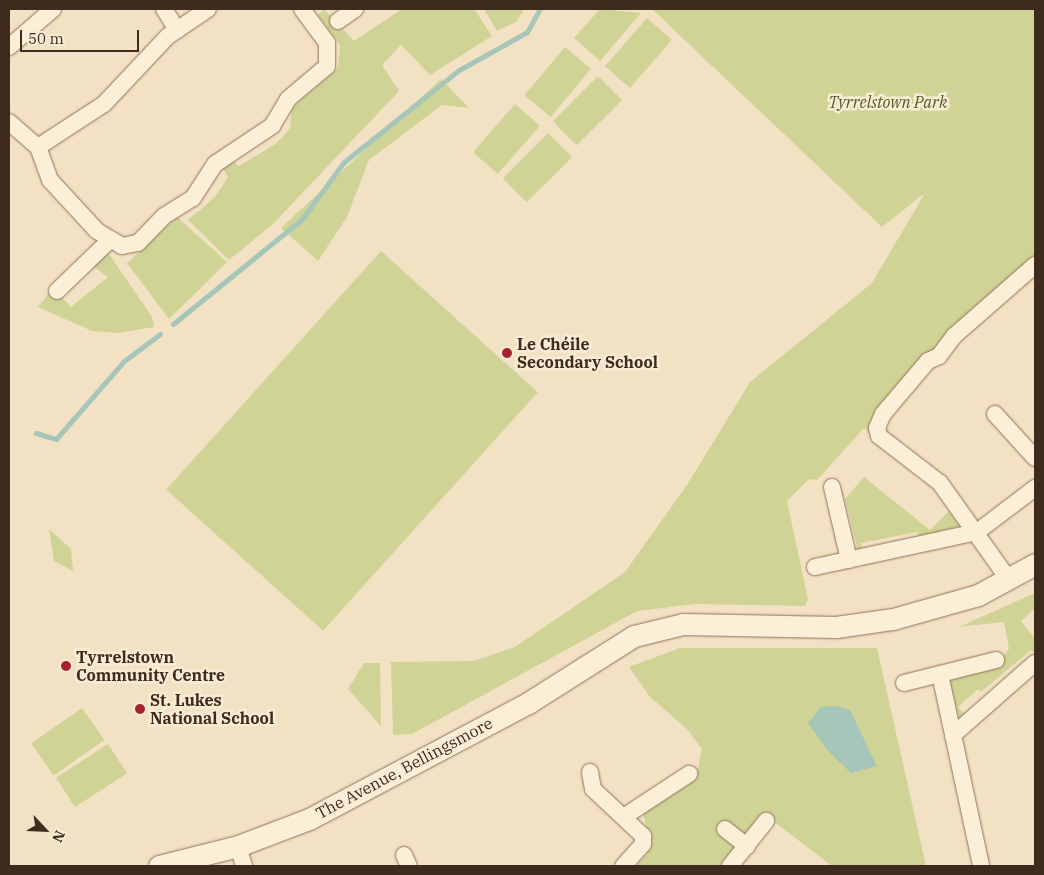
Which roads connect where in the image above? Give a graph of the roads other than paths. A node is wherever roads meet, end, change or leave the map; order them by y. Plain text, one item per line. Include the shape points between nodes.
1 (53, 9) edge
2 (164, 9) edge
3 (208, 9) edge
4 (302, 9) edge
5 (355, 9) edge
6 (338, 21) dead end
7 (177, 30) junction
8 (9, 47) edge
9 (9, 122) edge
10 (38, 147) junction
11 (109, 241) junction
12 (1035, 265) edge
13 (57, 291) dead end
14 (995, 414) dead end
15 (1035, 458) edge
16 (832, 487) dead end
17 (1035, 488) edge
18 (977, 532) junction
19 (850, 560) junction
20 (1035, 564) edge
21 (815, 567) dead end
22 (1009, 580) junction
23 (996, 660) dead end
24 (1035, 664) edge
25 (940, 674) junction
26 (904, 683) dead end
27 (953, 735) junction
28 (590, 772) dead end
29 (689, 774) dead end
30 (625, 816) junction
31 (766, 821) dead end
32 (725, 829) dead end
33 (238, 846) junction
34 (747, 846) junction
35 (159, 866) edge
36 (244, 866) edge
37 (623, 866) edge
38 (730, 866) edge
39 (982, 866) edge

1 - 8 street
2 - 7 street
3 - 7 street
4 - 11 street via 328,43 327,66 288,98 272,126 215,164 193,198 164,216 138,243 122,246
5 - 6 street
7 - 10 street via 104,104
9 - 10 street
10 - 11 street via 50,180
11 - 13 street
12 - 18 street via 954,336 939,356 928,361 878,421 880,436 940,483
14 - 15 street
16 - 19 street
17 - 18 street
18 - 19 street
18 - 22 street
19 - 21 street
20 - 22 street, The Avenue, Bellingsmore
22 - 33 street, The Avenue, Bellingsmore via 942,607 864,624 784,628 683,624 634,636 528,703 309,819
23 - 25 street
24 - 27 street
25 - 26 street
25 - 27 street
27 - 39 street
28 - 30 street via 593,789
29 - 30 street
30 - 37 street via 644,838
31 - 34 street
32 - 34 street
33 - 35 street, The Avenue, Bellingsmore
33 - 36 street
34 - 38 street

